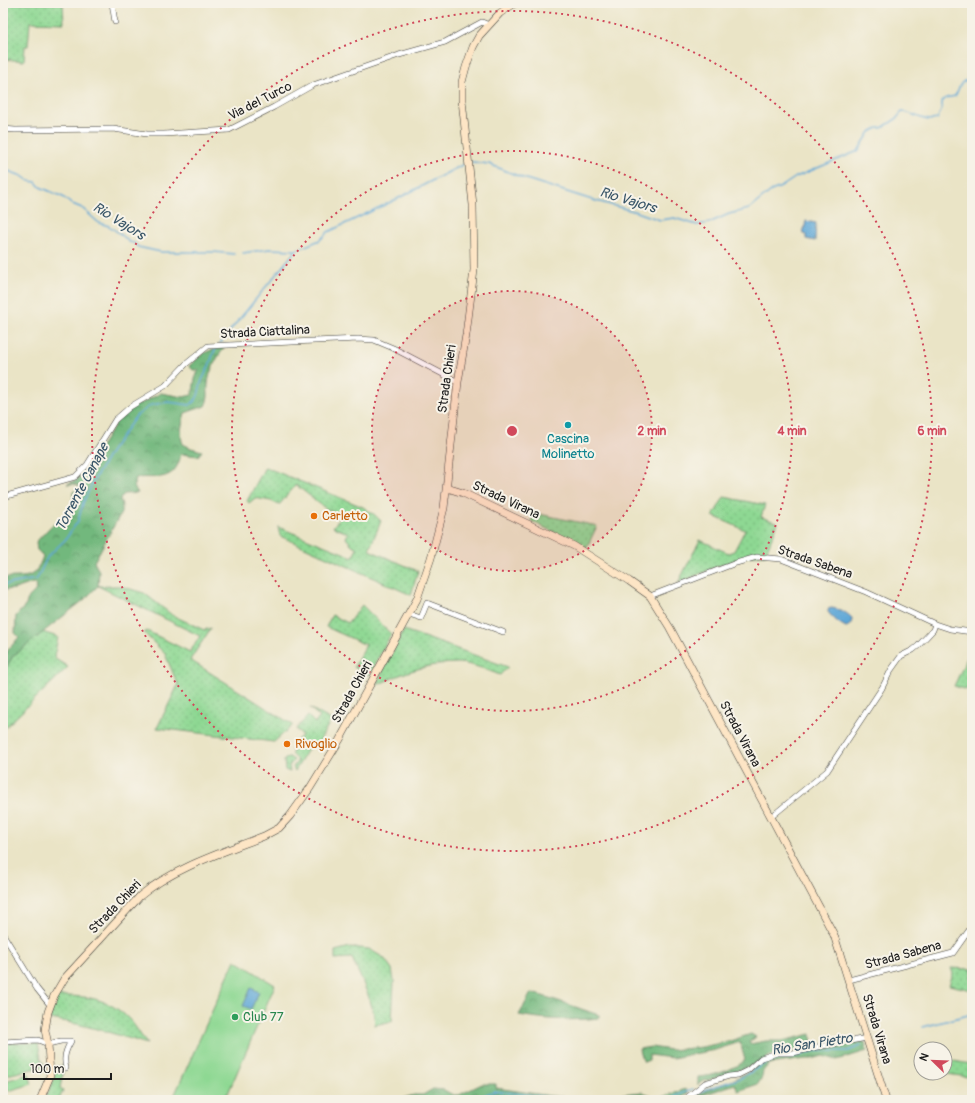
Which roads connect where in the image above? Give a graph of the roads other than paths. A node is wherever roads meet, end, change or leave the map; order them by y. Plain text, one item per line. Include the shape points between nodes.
1 (112, 3) edge
2 (515, 3) edge
3 (115, 22) dead end
4 (489, 25) junction
5 (3, 129) edge
6 (458, 382) junction
7 (447, 488) junction
8 (3, 497) edge
9 (650, 596) junction
10 (409, 614) junction
11 (936, 624) junction
12 (503, 632) dead end
13 (972, 632) edge
14 (771, 818) junction
15 (972, 926) edge
16 (3, 934) edge
17 (849, 980) junction
18 (50, 1005) junction
19 (867, 1038) junction
20 (3, 1042) edge
21 (48, 1044) junction
22 (66, 1068) dead end
23 (40, 1100) edge
24 (684, 1100) edge
25 (886, 1100) edge
26 (948, 1100) edge
27 (971, 1100) edge

1 - 3 street
2 - 4 main road, Strada Chieri via 500,13
4 - 5 street, Via del Turco via 482,22 445,42 313,85 229,130 147,134 113,129
4 - 6 main road, Strada Chieri via 473,47 462,82 473,205 474,270
6 - 7 main road, Strada Chieri
6 - 8 street, Strada Ciattalina via 374,340 208,346 165,386 130,407 115,420 87,465 75,477
7 - 9 main road, Strada Virana via 463,493 574,546
7 - 10 main road, Strada Chieri via 431,558
9 - 11 street, Strada Sabena via 757,557 781,559 866,592
9 - 14 main road, Strada Virana via 670,628
10 - 12 street via 421,618 427,603
10 - 18 main road, Strada Chieri via 339,741 285,822 264,836 169,875 153,885 64,979
11 - 13 street, Strada Sabena
11 - 14 street via 918,646 901,656 826,771
14 - 17 main road, Strada Virana via 834,935
15 - 17 street, Strada Sabena via 953,953
16 - 18 street via 37,989
17 - 19 main road, Strada Virana
18 - 21 main road, Strada Chieri via 45,1030
19 - 24 street via 761,1058 738,1075 705,1082
19 - 25 main road, Strada Virana
20 - 21 street via 38,1040
21 - 22 street via 71,1041 63,1060
21 - 23 main road, Strada Chieri via 50,1076
26 - 27 main road

